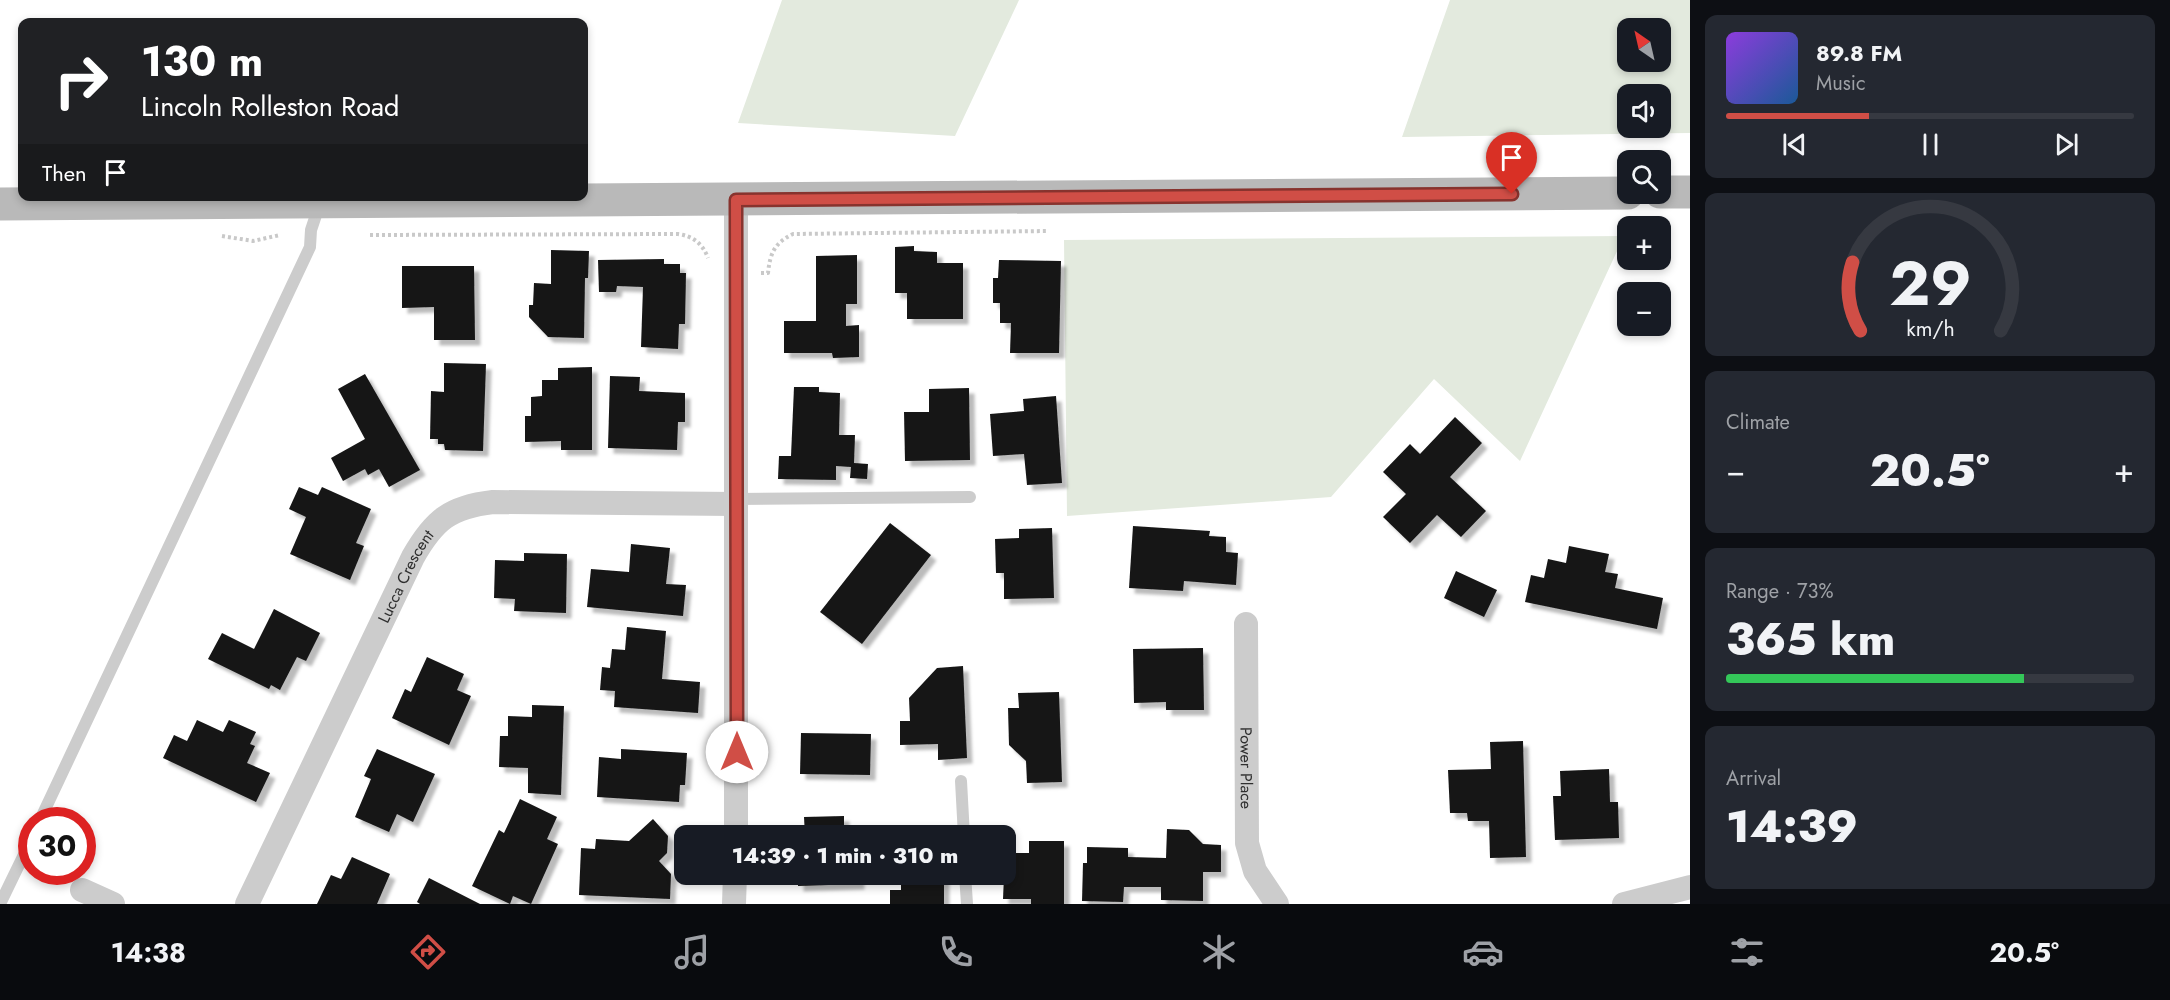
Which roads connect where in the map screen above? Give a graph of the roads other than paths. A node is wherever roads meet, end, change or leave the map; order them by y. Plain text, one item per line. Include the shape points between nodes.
1 (1671, 192) edge
2 (1690, 192) edge
3 (1617, 193) edge
4 (736, 200) junction
5 (528, 201) edge
6 (588, 201) edge
7 (321, 202) junction
8 (0, 204) edge
9 (970, 497) dead end
10 (736, 501) junction
11 (1246, 624) dead end
12 (961, 781) dead end
13 (46, 807) edge
14 (736, 825) edge
15 (963, 825) edge
16 (18, 867) edge
17 (735, 885) edge
18 (966, 885) edge
19 (1690, 887) edge
20 (82, 890) dead end
21 (0, 904) edge
22 (113, 904) edge
23 (247, 904) edge
24 (734, 904) edge
25 (967, 904) edge
26 (1277, 904) edge
27 (1624, 904) edge

1 - 2 main road
3 - 4 main road
4 - 6 main road
4 - 10 street
5 - 7 main road
7 - 8 main road
7 - 13 lane via 311,230 310,247
9 - 10 lane
10 - 14 street
10 - 23 street, Lucca Crescent via 493,502 470,505 432,526 413,557
11 - 26 street, Power Place via 1247,843 1255,871
12 - 15 lane
16 - 21 lane
17 - 24 street
18 - 25 lane
19 - 27 street
20 - 22 street

